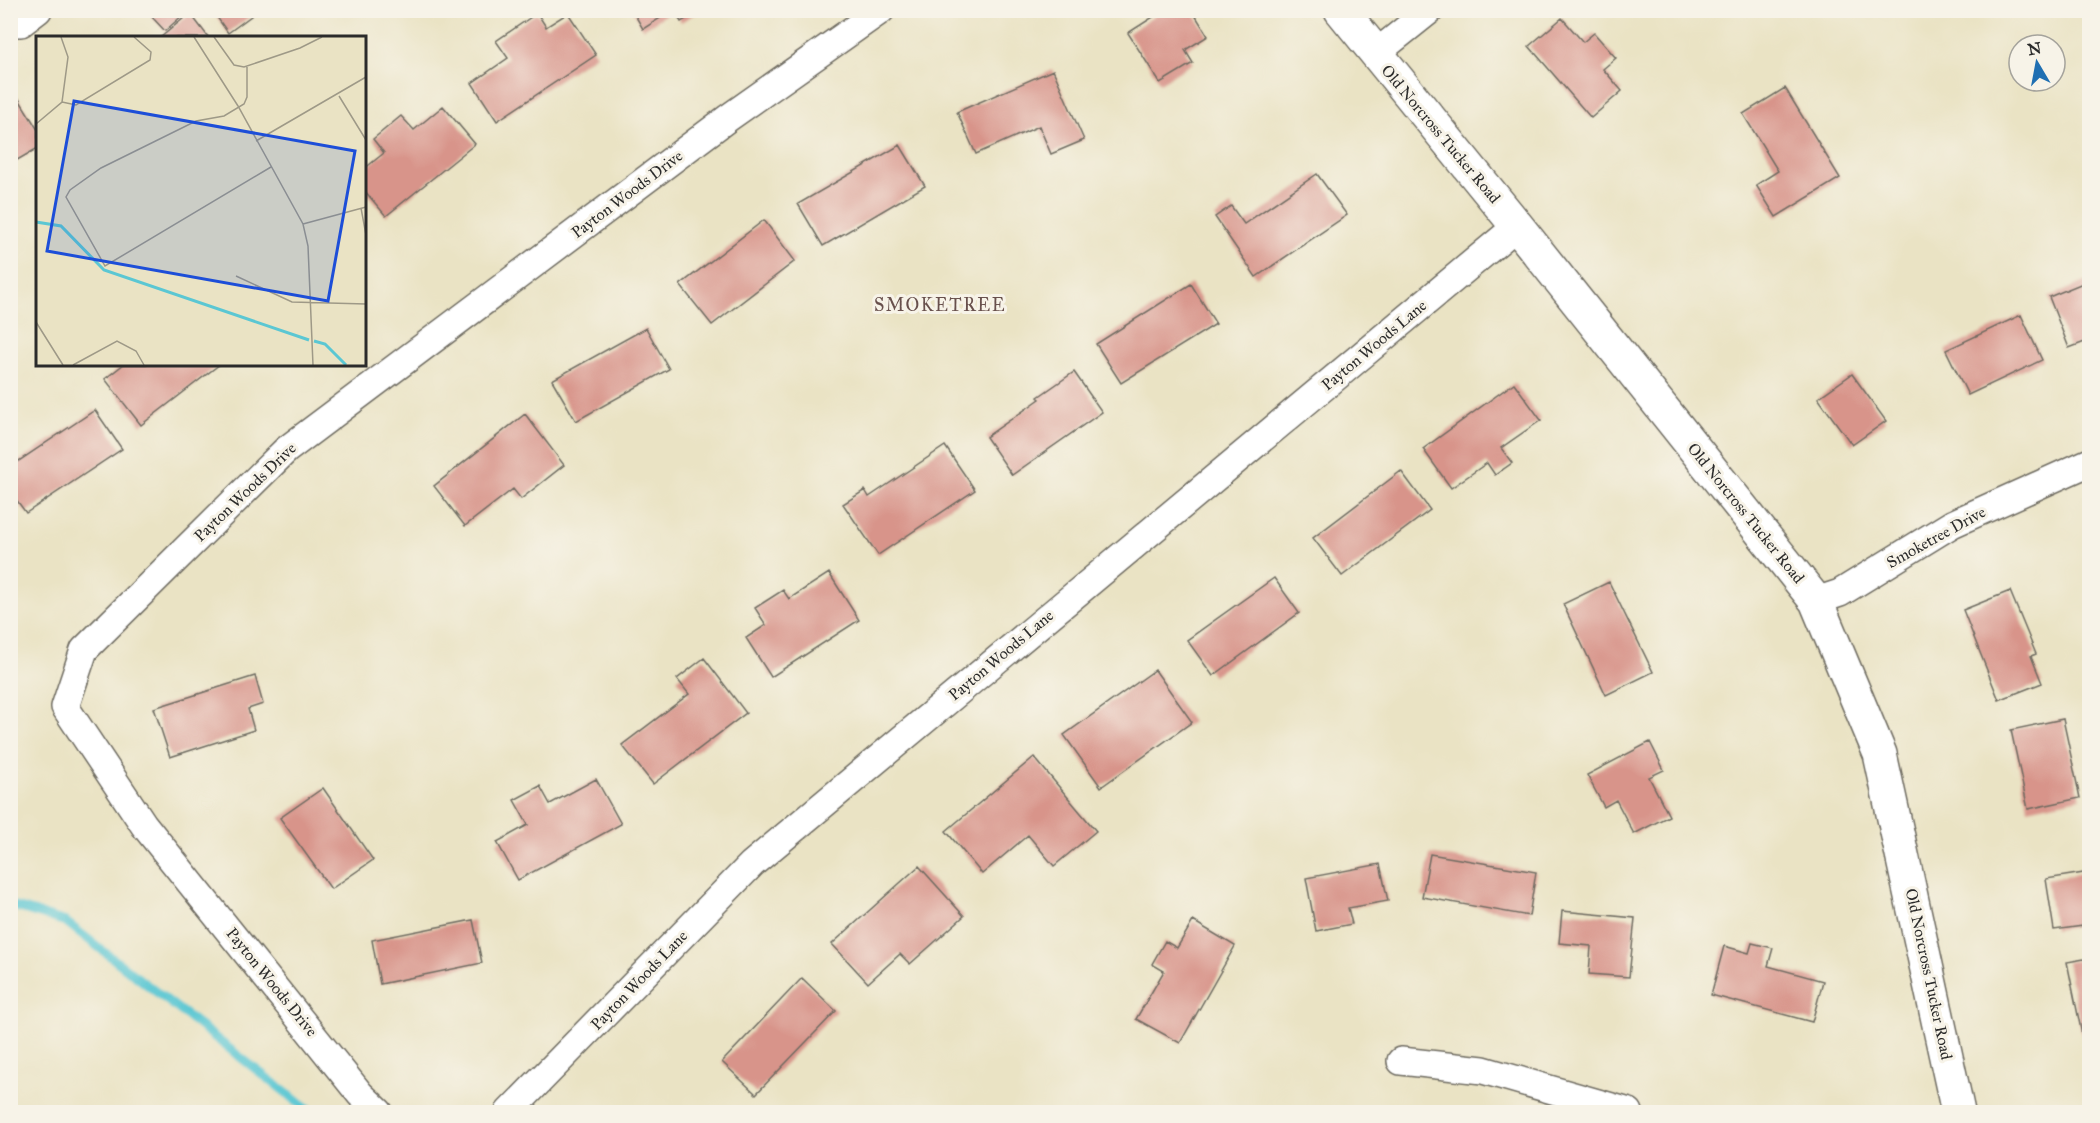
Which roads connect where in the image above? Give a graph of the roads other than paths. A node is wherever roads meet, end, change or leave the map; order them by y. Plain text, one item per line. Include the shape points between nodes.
1 (38, 10) edge
2 (881, 10) edge
3 (1341, 10) edge
4 (1430, 10) edge
5 (10, 23) edge
6 (1375, 54) junction
7 (1518, 226) junction
8 (2090, 462) edge
9 (1816, 601) junction
10 (1401, 1061) dead end
11 (380, 1113) edge
12 (509, 1113) edge
13 (1629, 1113) edge
14 (1958, 1113) edge

1 - 5 street via 21,23
2 - 11 street, Payton Woods Drive via 728,118 286,450 84,650 65,707 144,825 360,1094
3 - 6 street, Old Norcross Tucker Road
4 - 6 street
6 - 7 street, Old Norcross Tucker Road
7 - 9 street, Old Norcross Tucker Road
7 - 12 street, Payton Woods Lane via 752,864
8 - 9 street, Smoketree Drive via 1952,524 1840,593
9 - 14 street, Old Norcross Tucker Road via 1880,754
10 - 13 street via 1483,1070

